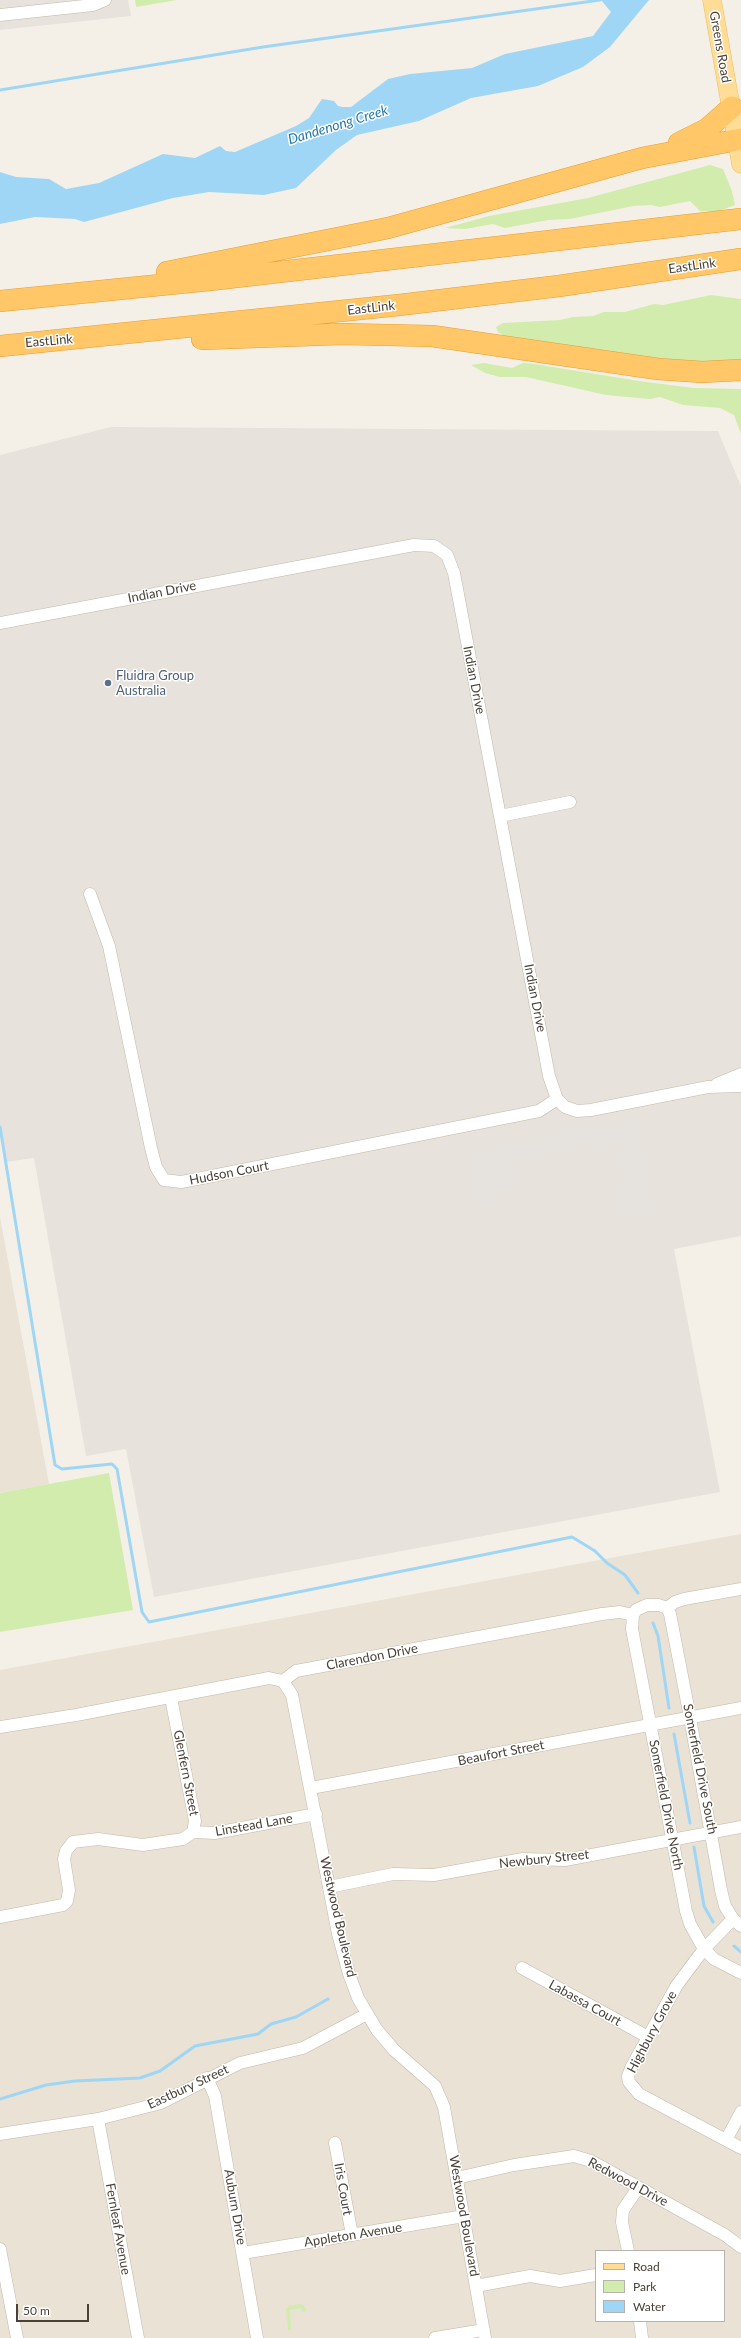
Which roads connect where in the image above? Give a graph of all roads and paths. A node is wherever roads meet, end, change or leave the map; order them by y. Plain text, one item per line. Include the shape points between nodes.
1 (105, 0) edge
2 (712, 0) edge
3 (0, 14) edge
4 (732, 107) junction
5 (739, 139) edge
6 (642, 158) junction
7 (741, 164) edge
8 (741, 218) edge
9 (741, 259) edge
10 (62, 295) junction
11 (0, 301) edge
12 (0, 347) edge
13 (741, 370) edge
14 (0, 623) edge
15 (570, 802) dead end
16 (500, 816) junction
17 (90, 894) dead end
18 (741, 1074) edge
19 (741, 1086) edge
20 (708, 1088) junction
21 (557, 1099) junction
22 (741, 1589) edge
23 (667, 1608) junction
24 (632, 1615) junction
25 (283, 1681) junction
26 (171, 1698) junction
27 (741, 1708) edge
28 (690, 1717) junction
29 (650, 1724) junction
30 (0, 1727) edge
31 (311, 1788) junction
32 (316, 1814) junction
33 (741, 1826) edge
34 (193, 1832) junction
35 (712, 1832) junction
36 (672, 1839) junction
37 (329, 1886) junction
38 (0, 1917) edge
39 (737, 1923) edge
40 (704, 1949) junction
41 (522, 1968) dead end
42 (741, 1973) edge
43 (367, 2014) junction
44 (648, 2037) junction
45 (207, 2078) junction
46 (741, 2112) edge
47 (98, 2119) junction
48 (0, 2134) edge
49 (726, 2140) junction
50 (335, 2143) dead end
51 (741, 2148) edge
52 (457, 2178) junction
53 (638, 2188) junction
54 (464, 2216) junction
55 (352, 2235) junction
56 (741, 2247) edge
57 (0, 2249) edge
58 (628, 2250) edge
59 (243, 2253) junction
60 (595, 2275) edge
61 (476, 2286) junction
62 (640, 2322) edge
63 (485, 2334) edge
64 (17, 2338) edge
65 (138, 2338) edge
66 (257, 2338) edge
67 (435, 2338) edge
68 (642, 2338) edge

1 - 3 street via 93,5
2 - 4 main road, Greens Road
4 - 5 main road, Greens Road
4 - 6 highway via 707,130
5 - 6 highway
5 - 7 main road, Greens Road
6 - 10 highway via 403,225
8 - 10 highway via 424,256
9 - 12 highway, EastLink via 559,286 400,305
10 - 11 highway
12 - 13 highway via 400,334 488,343 664,370
14 - 16 street, Indian Drive via 414,545 434,546 447,556 454,573
15 - 16 street
16 - 21 street, Indian Drive via 549,1076
17 - 21 street, Hudson Court via 109,946 151,1148 156,1167 164,1180 181,1182 539,1111
18 - 20 street
19 - 20 street
20 - 21 street via 591,1110 577,1111 565,1107
22 - 23 street via 684,1599
23 - 24 street via 647,1605
23 - 28 street, Somerfield Drive South
24 - 25 street, Clarendon Drive via 620,1612 602,1614 296,1671
24 - 29 street, Somerfield Drive North via 632,1629
25 - 26 street via 269,1678
25 - 31 street, Westwood Boulevard via 292,1695
26 - 30 street
26 - 34 street, Glenfern Street via 195,1821
27 - 28 street, Beaufort Street
28 - 29 street, Beaufort Street
28 - 35 street, Somerfield Drive South
29 - 31 street, Beaufort Street
29 - 36 street, Somerfield Drive North
31 - 32 street, Westwood Boulevard
32 - 34 street, Linstead Lane via 215,1833
32 - 37 street, Westwood Boulevard
33 - 35 street, Newbury Street
34 - 38 street, Glenfern Street via 183,1839 143,1845 98,1839 73,1842 64,1859 69,1890 67,1901 62,1905
35 - 36 street, Newbury Street
35 - 39 street, Somerfield Drive South via 725,1906
36 - 37 street, Newbury Street via 565,1860 523,1859 434,1875 393,1874
36 - 40 street, Somerfield Drive North via 686,1911
37 - 43 street, Westwood Boulevard via 349,1974
39 - 40 street, Highbury Grove
40 - 42 street, Somerfield Drive North via 714,1959
40 - 44 street, Highbury Grove via 677,1985
41 - 44 street, Labassa Court
43 - 45 street, Eastbury Street via 303,2048 240,2062
43 - 52 street, Westwood Boulevard via 394,2050 430,2080 438,2091 444,2107
44 - 49 street, Highbury Grove via 630,2068 629,2082 633,2089
45 - 47 street, Eastbury Street via 161,2103
45 - 59 street, Auburn Drive via 215,2096
46 - 49 street
47 - 48 street, Eastbury Street
47 - 65 street, Fernleaf Avenue
49 - 51 street, Highbury Grove
50 - 55 street, Iris Court
52 - 53 street, Redwood Drive via 574,2156 591,2161
52 - 54 street, Westwood Boulevard
53 - 56 street, Redwood Drive via 725,2235
53 - 58 street via 623,2210 622,2222
54 - 55 street, Appleton Avenue
54 - 61 street, Westwood Boulevard
55 - 59 street, Appleton Avenue
57 - 64 street
59 - 66 street, Auburn Drive
60 - 61 street via 560,2281 530,2276
61 - 63 street, Westwood Boulevard
62 - 68 street
63 - 67 street

